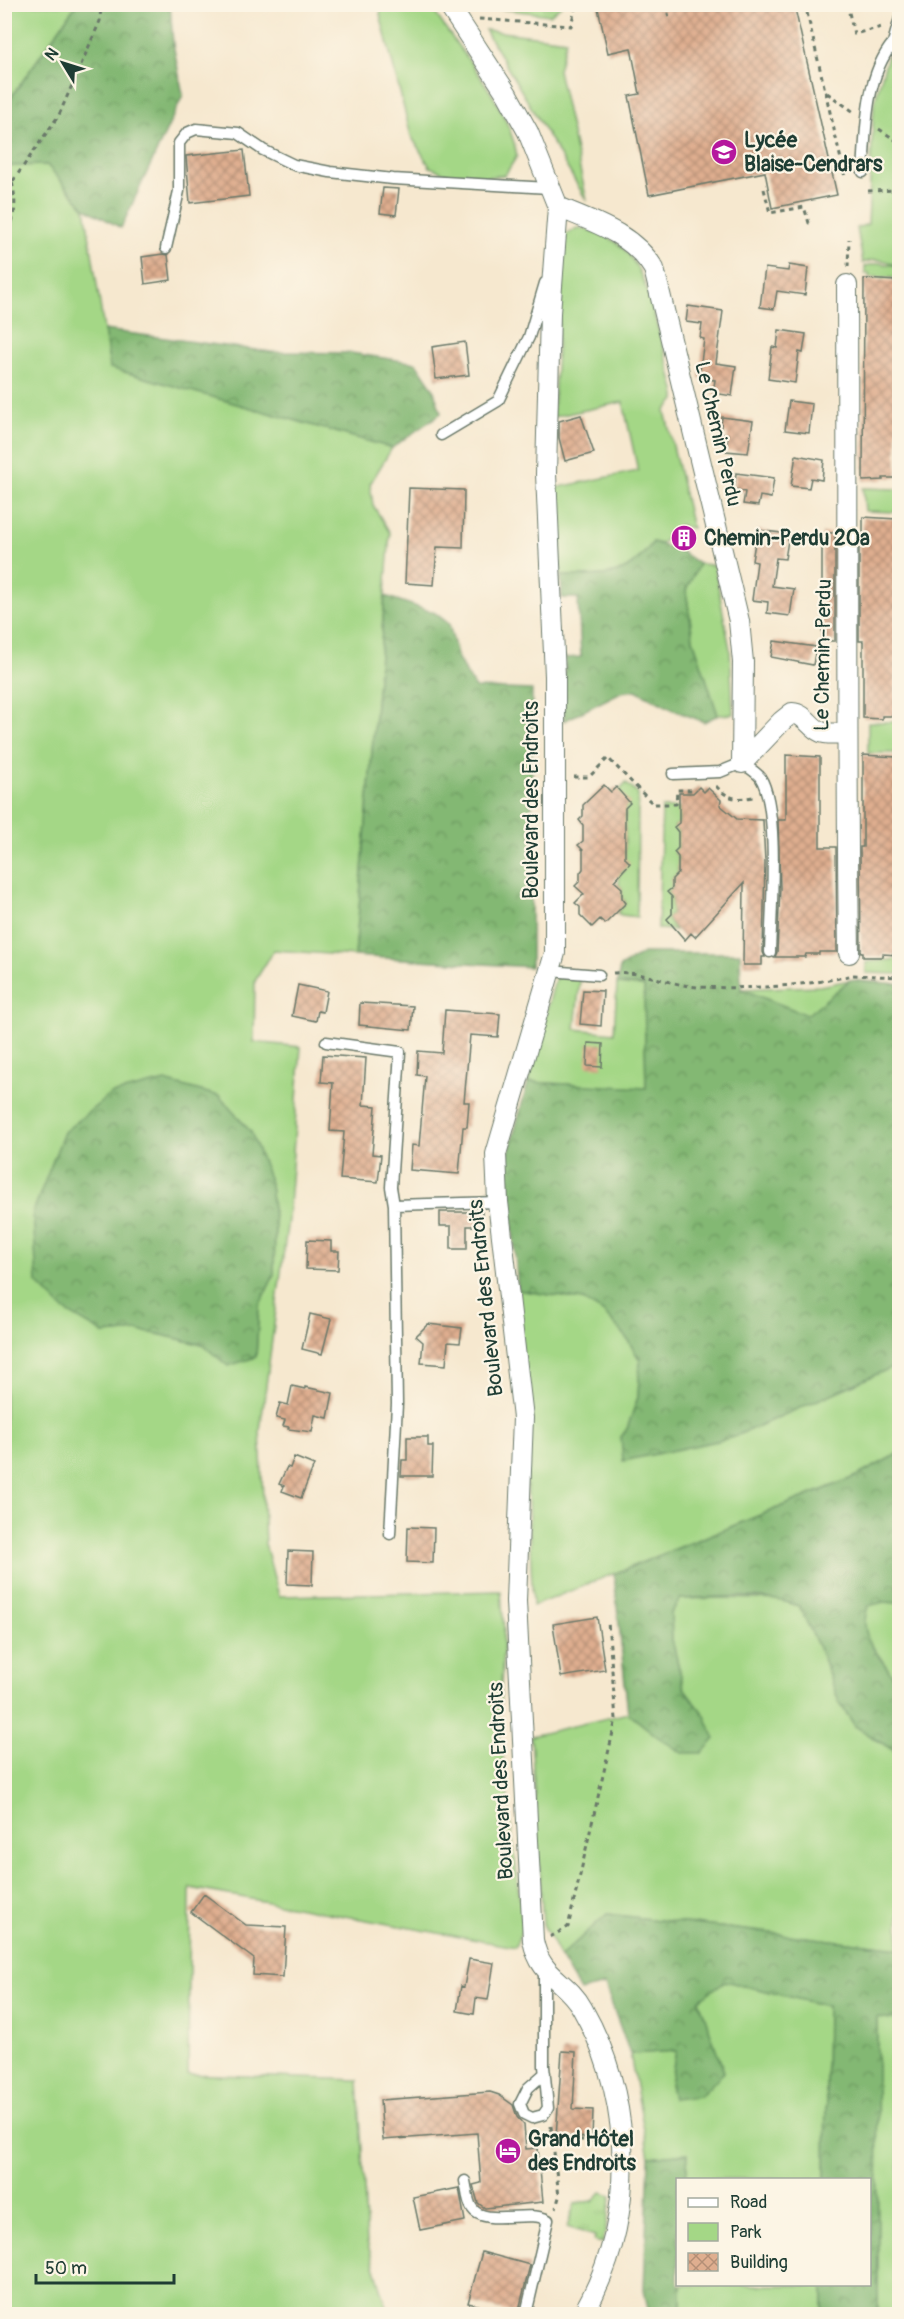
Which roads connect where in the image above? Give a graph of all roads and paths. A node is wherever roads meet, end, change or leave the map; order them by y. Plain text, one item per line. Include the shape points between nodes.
1 (100, 4) edge
2 (576, 4) edge
3 (666, 4) edge
4 (805, 4) edge
5 (848, 4) edge
6 (452, 11) edge
7 (669, 18) dead end
8 (899, 21) edge
9 (893, 43) junction
10 (900, 61) edge
11 (826, 92) junction
12 (867, 121) junction
13 (900, 143) edge
14 (4, 157) edge
15 (863, 172) dead end
16 (845, 177) dead end
17 (13, 181) junction
18 (549, 188) junction
19 (764, 189) dead end
20 (900, 190) edge
21 (868, 191) dead end
22 (558, 207) junction
23 (814, 223) dead end
24 (4, 236) edge
25 (849, 239) dead end
26 (166, 248) dead end
27 (555, 252) junction
28 (848, 285) joint
29 (441, 435) dead end
30 (846, 733) junction
31 (742, 763) junction
32 (674, 774) dead end
33 (578, 777) dead end
34 (714, 784) dead end
35 (692, 789) dead end
36 (766, 795) junction
37 (770, 952) dead end
38 (849, 953) dead end
39 (550, 971) junction
40 (599, 975) joint
41 (853, 975) dead end
42 (862, 976) dead end
43 (900, 977) edge
44 (326, 1042) dead end
45 (498, 1202) junction
46 (394, 1205) junction
47 (390, 1534) dead end
48 (608, 1622) dead end
49 (533, 1940) junction
50 (544, 1968) junction
51 (545, 2073) junction
52 (548, 2108) junction
53 (552, 2136) junction
54 (622, 2137) junction
55 (465, 2181) dead end
56 (549, 2220) junction
57 (526, 2314) edge
58 (582, 2314) edge

1 - 17 path via 100,21 59,115
2 - 6 path via 571,26
3 - 7 path
4 - 11 path
5 - 8 path via 854,33
6 - 18 street via 528,132
8 - 9 lane
9 - 10 lane
9 - 12 lane via 880,65
11 - 12 path
11 - 16 path
12 - 13 path
12 - 15 lane
14 - 17 path
17 - 24 path via 16,208
18 - 22 street
18 - 26 lane via 330,172 294,165 238,133 196,129 179,143 179,191
19 - 23 path via 770,213 804,207 809,223
20 - 21 path
22 - 27 street, Boulevard des Endroits
22 - 31 street, Le Chemin Perdu via 609,228 645,254 654,269 739,621
25 - 28 path
27 - 29 lane via 529,337 498,400
27 - 39 street, Boulevard des Endroits via 546,474 555,676 555,953
28 - 30 street, Le Chemin-Perdu
30 - 31 street via 824,733 792,713
30 - 38 street, Le Chemin-Perdu
31 - 32 lane via 720,772
31 - 36 lane via 760,777
33 - 35 path via 589,777 608,758 653,804 676,804 677,790
34 - 36 path via 724,795 737,800
36 - 37 lane via 772,826
39 - 40 lane
39 - 45 street, Boulevard des Endroits via 496,1154
40 - 41 path via 628,971 697,987 818,984
42 - 43 path
44 - 46 lane via 400,1052 391,1187
45 - 46 lane
45 - 49 street, Boulevard des Endroits via 523,1418 516,1601
46 - 47 lane via 398,1404
48 - 49 path via 616,1719 568,1927 554,1937
49 - 50 street, Boulevard des Endroits
50 - 51 lane
50 - 54 street, Boulevard des Endroits via 575,1998 596,2035 616,2098
51 - 52 lane
51 - 52 lane via 528,2088 520,2104 524,2114 532,2118 543,2115
52 - 53 path
53 - 54 path via 589,2141
53 - 56 path via 559,2197
54 - 58 street, Boulevard des Endroits via 622,2195 614,2238 597,2288
55 - 56 lane via 470,2205 478,2214 538,2216
56 - 57 lane

